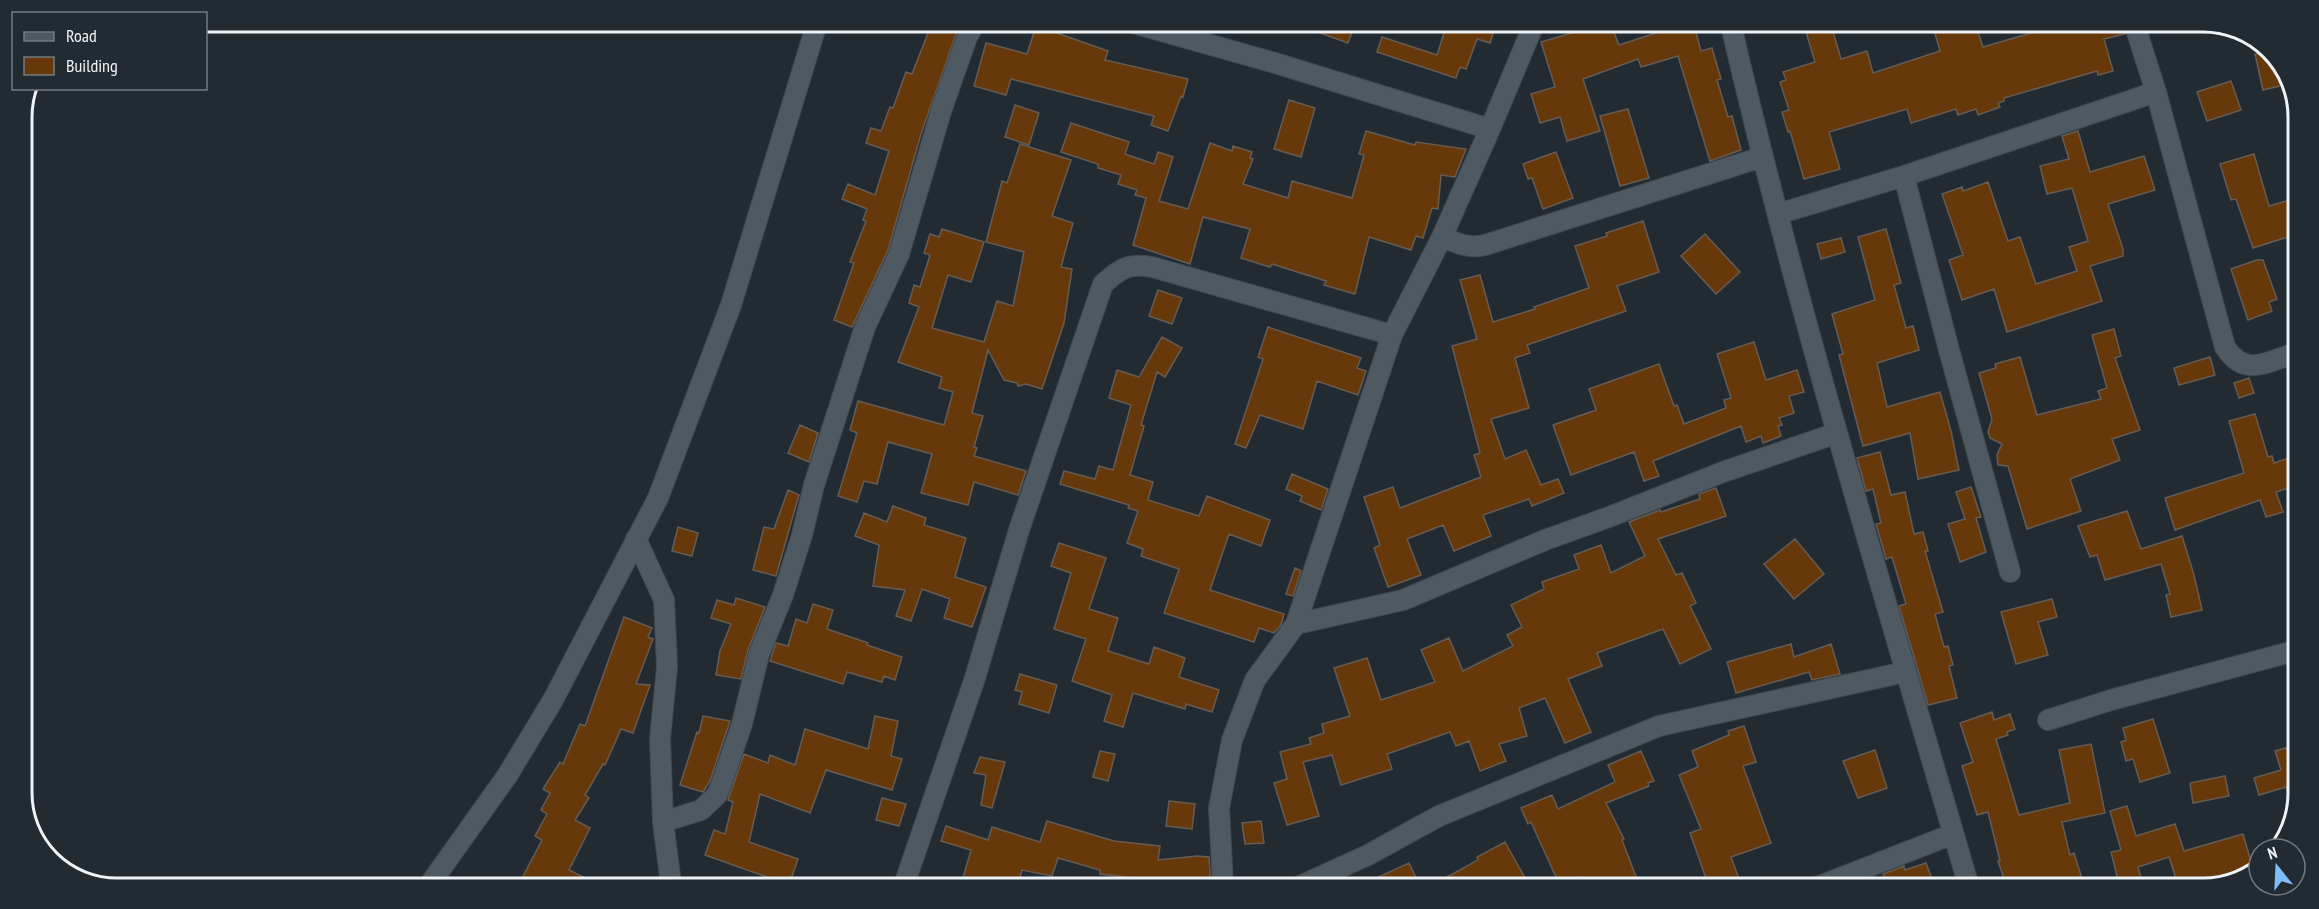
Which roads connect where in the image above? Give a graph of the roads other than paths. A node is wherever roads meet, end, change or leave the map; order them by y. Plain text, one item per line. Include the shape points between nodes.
1 (814, 32) edge
2 (970, 32) edge
3 (1162, 32) edge
4 (1531, 32) edge
5 (1733, 32) edge
6 (2137, 32) edge
7 (2156, 92) junction
8 (1490, 129) junction
9 (1762, 157) junction
10 (1904, 176) junction
11 (1778, 214) junction
12 (1442, 237) junction
13 (1392, 335) junction
14 (2287, 355) edge
15 (1838, 433) junction
16 (636, 539) junction
17 (2010, 572) dead end
18 (1296, 624) junction
19 (2288, 653) edge
20 (1905, 672) junction
21 (2048, 720) dead end
22 (663, 822) junction
23 (1953, 834) junction
24 (434, 878) edge
25 (670, 878) edge
26 (906, 878) edge
27 (1223, 878) edge
28 (1318, 878) edge
29 (1840, 878) edge
30 (1966, 878) edge

1 - 16 street via 731,305 658,498
2 - 22 street via 942,108 899,254 865,327 783,595 759,654 742,724 721,785 717,795 701,810
3 - 8 street
4 - 8 street
5 - 9 street
6 - 7 street
7 - 10 street
7 - 14 street via 2225,347 2239,364 2250,366
8 - 12 street
9 - 11 street
9 - 12 street via 1474,248
10 - 11 street
10 - 17 street
11 - 15 street
12 - 13 street
13 - 18 street
13 - 26 street via 1135,264 1118,270 1103,284
15 - 18 street via 1545,540 1403,600
15 - 20 street
16 - 22 street via 664,600 668,667 660,739
16 - 24 street via 553,700 507,776
18 - 27 street via 1255,680 1232,740 1219,808
19 - 21 street
20 - 23 street
20 - 28 street via 1659,726 1439,816
22 - 25 street
23 - 29 street
23 - 30 street

